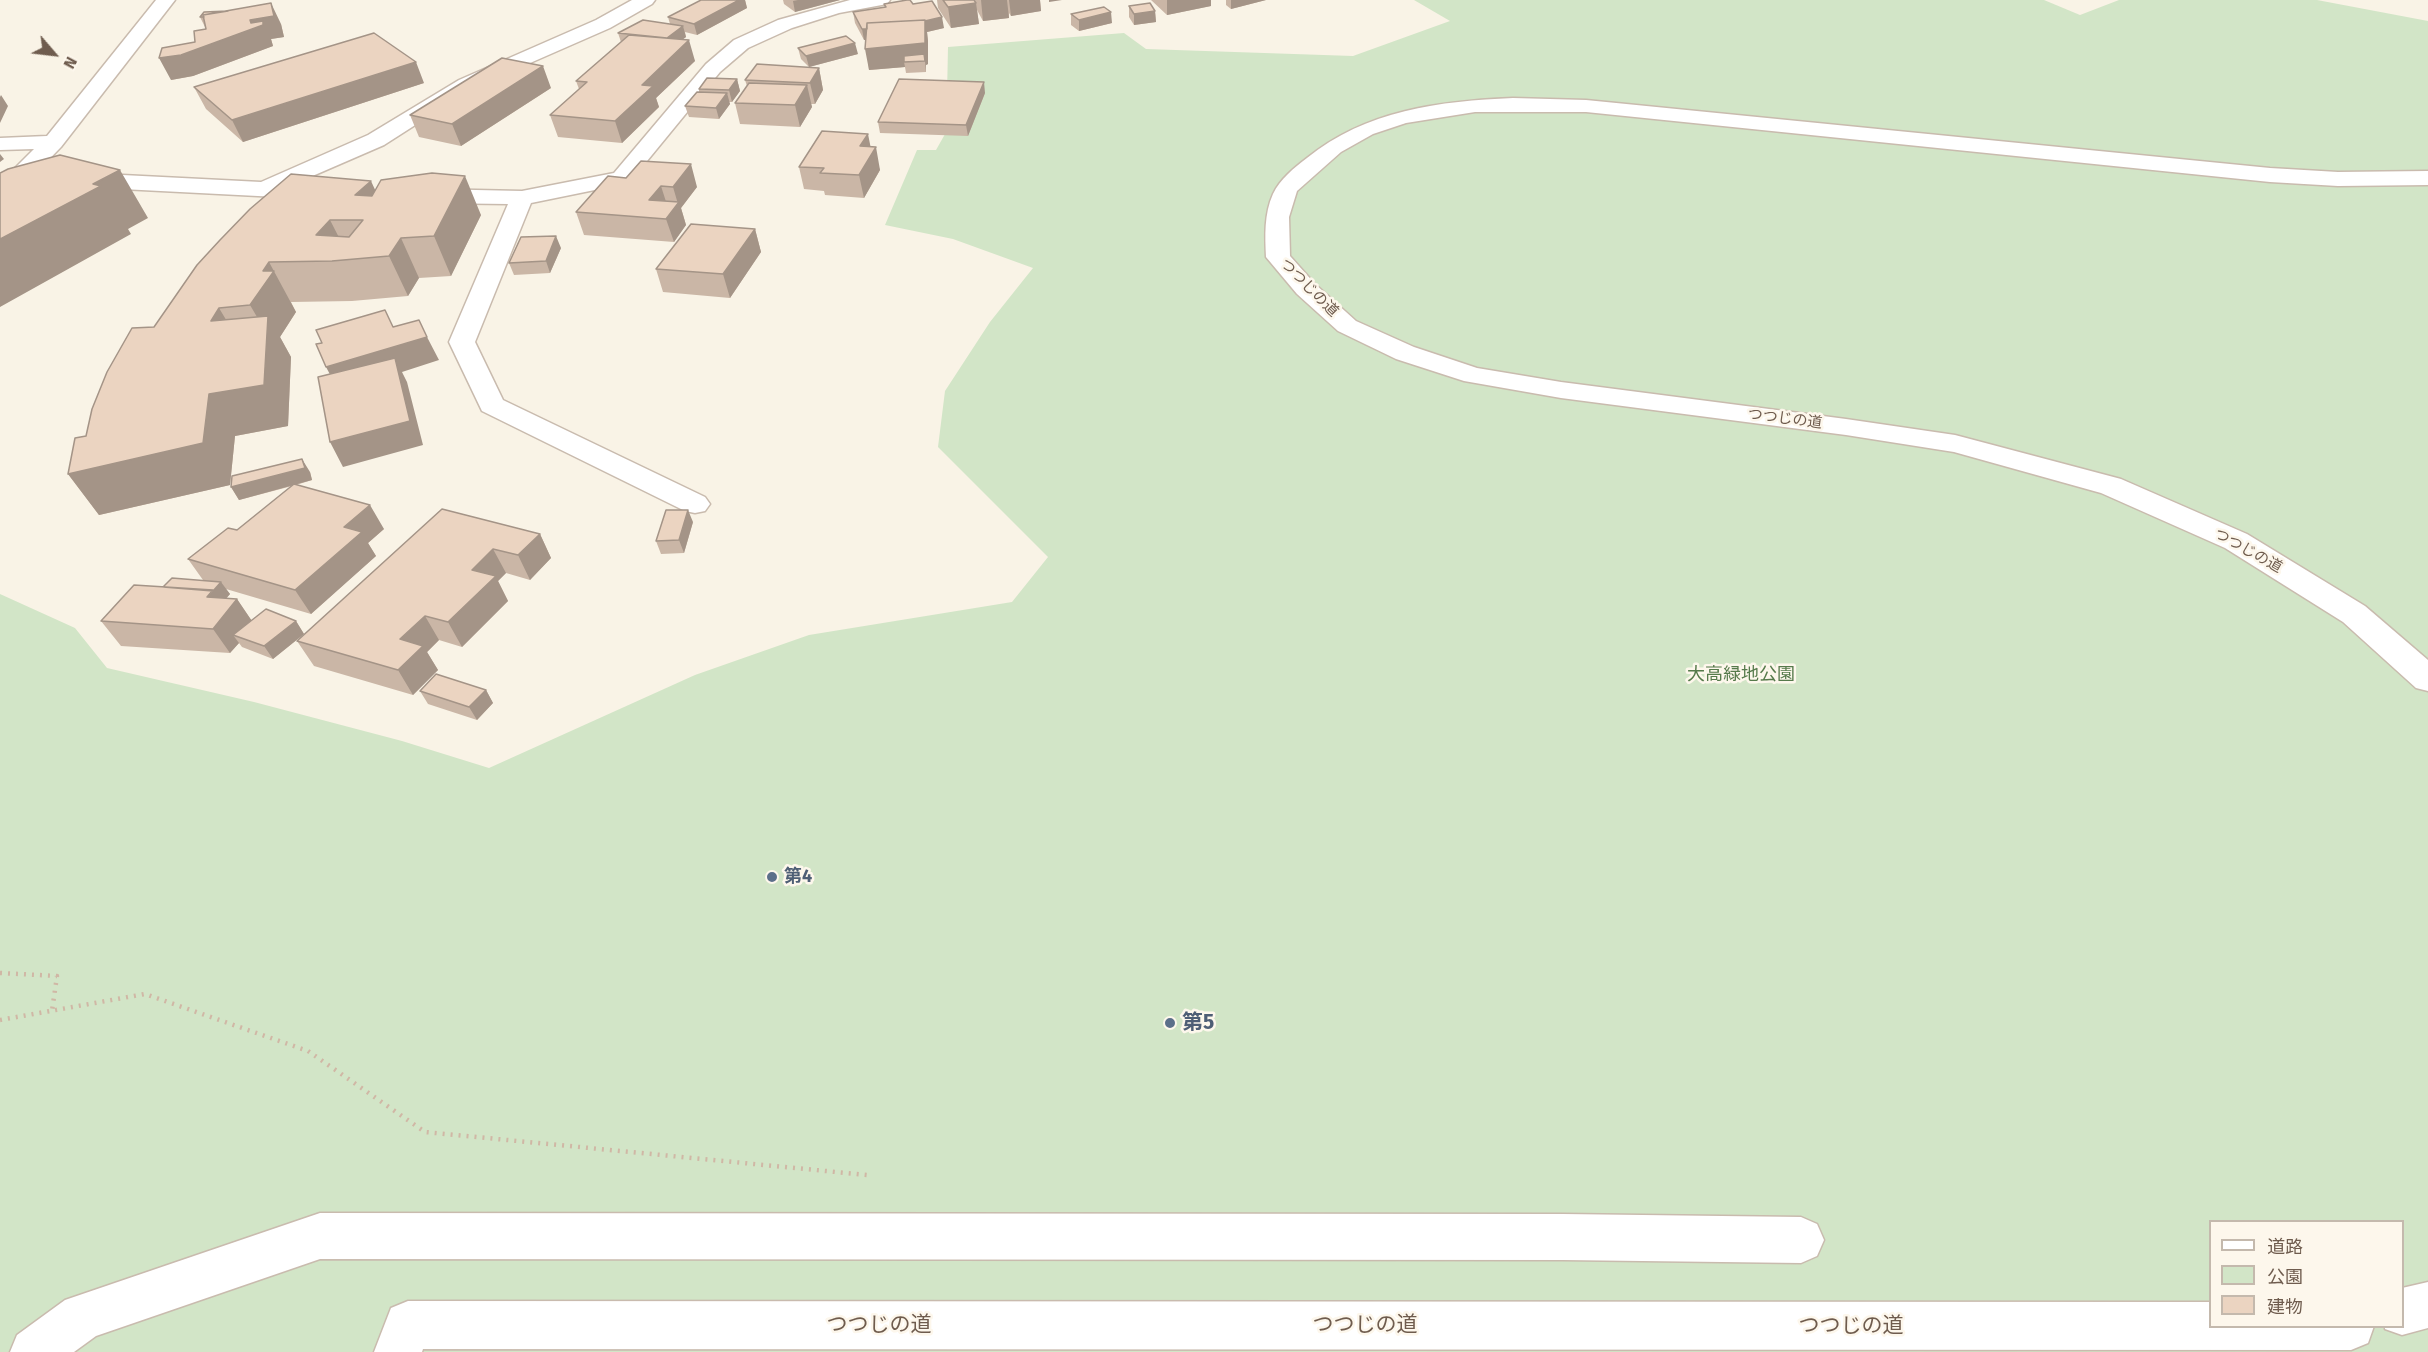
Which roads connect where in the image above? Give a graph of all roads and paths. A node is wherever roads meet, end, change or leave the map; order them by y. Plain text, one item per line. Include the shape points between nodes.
1 (166, 0) edge
2 (646, 0) edge
3 (881, 0) edge
4 (53, 142) junction
5 (0, 144) edge
6 (20, 176) junction
7 (43, 177) edge
8 (2428, 178) edge
9 (66, 179) edge
10 (0, 187) edge
11 (262, 190) junction
12 (333, 192) edge
13 (404, 195) edge
14 (522, 198) junction
15 (695, 504) dead end
16 (2428, 679) edge
17 (0, 973) edge
18 (52, 1011) junction
19 (0, 1020) edge
20 (866, 1236) junction
21 (1800, 1240) dead end
22 (2428, 1305) edge
23 (2404, 1312) edge
24 (2209, 1326) edge
25 (34, 1352) edge
26 (398, 1352) edge

1 - 4 street
2 - 11 street via 603,24 466,84 376,140
3 - 14 street via 836,8 785,24 741,44 713,68 621,178
4 - 5 street
4 - 6 street
6 - 7 street
6 - 10 street
8 - 16 street, つつじの道 via 2271,175 1515,102 1459,106 1397,120 1351,136 1318,158 1284,192 1277,224 1278,257 1306,289 1347,326 1405,353 1473,375 1561,390 1955,444 2111,486 2236,541 2354,614
9 - 11 street
11 - 12 street
13 - 14 street
14 - 15 street via 462,342 492,405
17 - 18 path via 57,975
18 - 19 path
18 - 20 path via 145,994 308,1051 425,1132 886,1177
20 - 21 street
20 - 25 street via 320,1236 82,1317
22 - 23 street
24 - 26 street, つつじの道 via 408,1325

